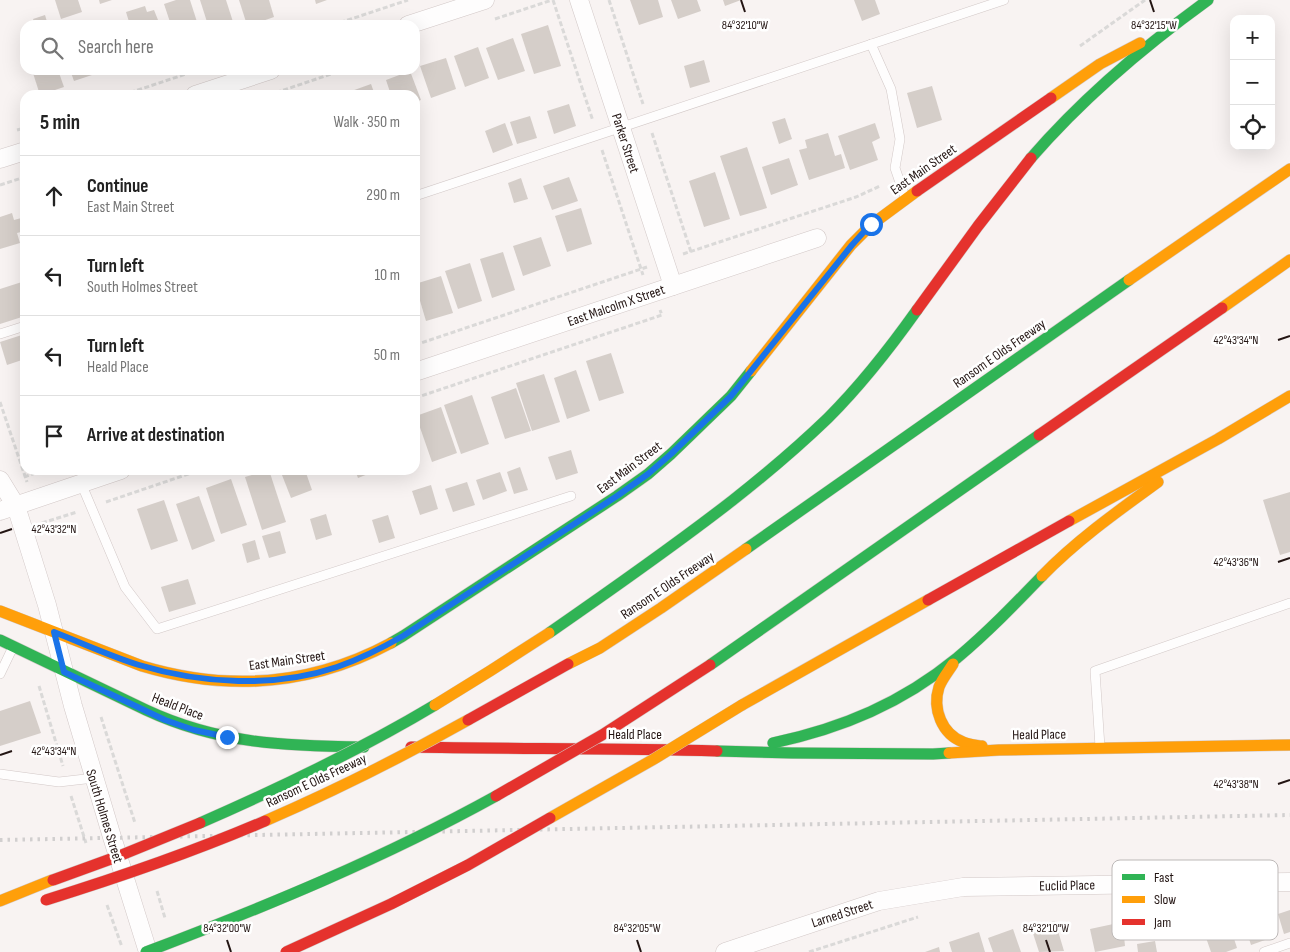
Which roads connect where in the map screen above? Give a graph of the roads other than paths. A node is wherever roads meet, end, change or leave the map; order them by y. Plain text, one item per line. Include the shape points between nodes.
1 (484, 0) edge
2 (579, 0) edge
3 (1004, 0) edge
4 (1208, 0) edge
5 (420, 21) edge
6 (1171, 27) junction
7 (871, 44) junction
8 (256, 75) edge
9 (210, 90) edge
10 (621, 128) junction
11 (20, 153) edge
12 (0, 159) edge
13 (1290, 169) edge
14 (420, 194) edge
15 (906, 199) junction
16 (817, 238) dead end
17 (1290, 260) edge
18 (673, 286) junction
19 (20, 328) edge
20 (0, 334) edge
21 (420, 370) edge
22 (1290, 396) edge
23 (1218, 439) junction
24 (106, 475) edge
25 (81, 483) junction
26 (0, 485) edge
27 (571, 496) dead end
28 (8, 508) edge
29 (1290, 603) edge
30 (0, 611) edge
31 (54, 632) junction
32 (0, 640) edge
33 (13, 646) junction
34 (956, 659) junction
35 (64, 672) junction
36 (0, 674) edge
37 (1290, 745) edge
38 (380, 747) dead end
39 (399, 747) dead end
40 (1100, 749) junction
41 (714, 750) junction
42 (999, 750) junction
43 (0, 774) edge
44 (94, 778) junction
45 (1112, 885) edge
46 (963, 887) joint
47 (0, 901) edge
48 (42, 902) dead end
49 (1290, 944) edge
50 (147, 952) edge
51 (286, 952) edge
52 (725, 952) edge
53 (1264, 952) edge

1 - 5 street
2 - 10 street, Parker Street
3 - 7 lane
4 - 6 main road
6 - 15 main road, East Main Street via 1100,64
6 - 47 main road, bridge via 1114,74 1040,147 859,383 807,438 739,496 549,633 361,747 183,831
7 - 10 lane
7 - 15 lane via 891,89 900,139 895,168
8 - 9 street
10 - 14 lane
10 - 18 street, Parker Street
11 - 12 street
13 - 48 main road, Ransom E Olds Freeway, bridge via 600,648 427,743 295,807 114,880
15 - 31 main road, East Main Street via 871,224 731,396 666,459 617,496 380,649 316,673 241,681 163,672
16 - 18 street, East Malcolm X Street
17 - 50 main road, bridge via 710,665 585,745 490,800 352,868
18 - 21 street, East Malcolm X Street
19 - 20 lane
22 - 23 main road
23 - 34 main road via 1086,536
23 - 51 main road, bridge via 980,570 468,865
24 - 25 street
25 - 27 lane via 125,587 157,628
25 - 28 street
26 - 28 street, South Holmes Street
28 - 31 street, South Holmes Street via 47,605
29 - 40 lane via 1095,671
30 - 31 main road, East Main Street
31 - 35 street, South Holmes Street
32 - 33 main road, Heald Place
33 - 35 main road, Heald Place
33 - 36 lane
34 - 41 main road via 900,698 842,725 779,742
34 - 42 main road via 938,693 940,720 952,736 964,743
35 - 38 main road, Heald Place via 165,720 208,733 271,744
35 - 44 street, South Holmes Street
37 - 40 main road, Heald Place
39 - 41 main road, Heald Place
40 - 42 main road, Heald Place
41 - 42 main road, Heald Place via 933,754
43 - 44 lane via 59,782
44 - 50 street, South Holmes Street
45 - 46 street, Euclid Place
46 - 52 street, Larned Street via 880,901
49 - 53 lane

